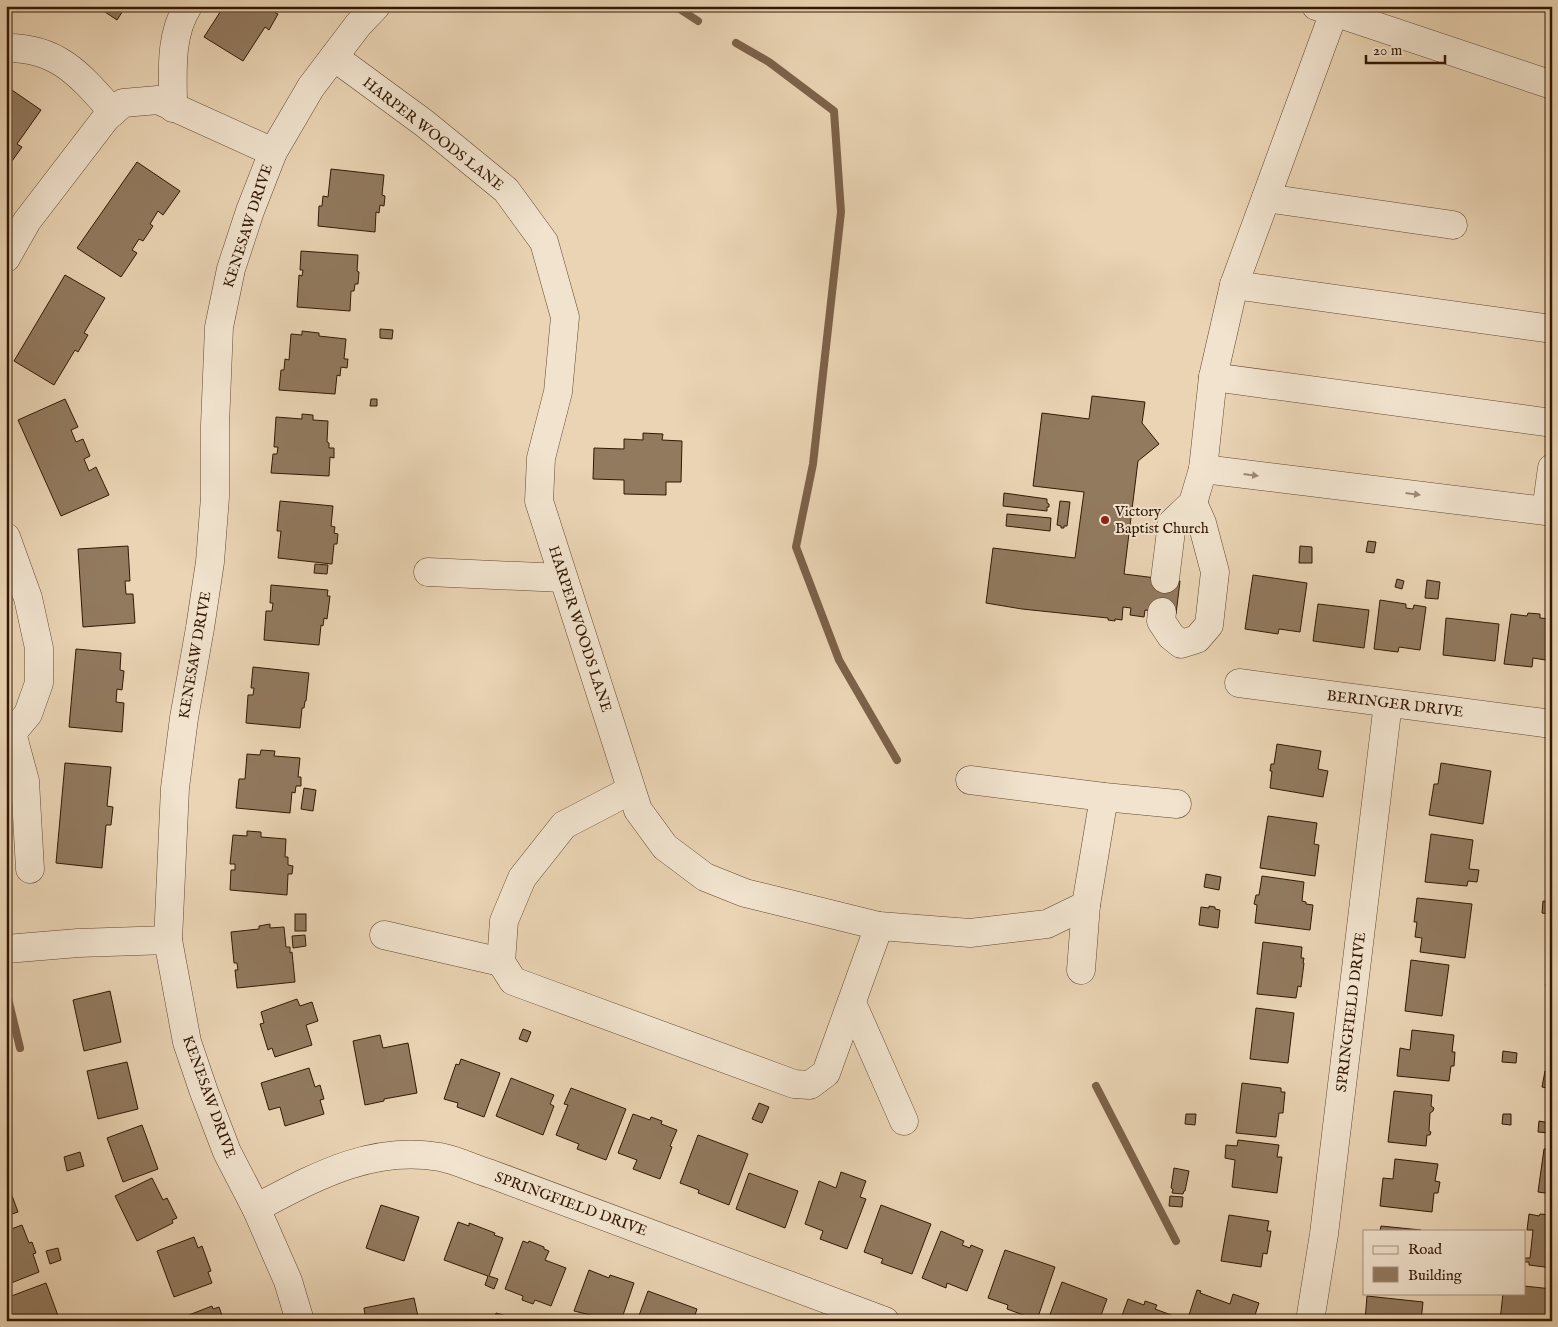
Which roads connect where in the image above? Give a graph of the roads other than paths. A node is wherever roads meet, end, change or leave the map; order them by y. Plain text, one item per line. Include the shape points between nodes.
1 (188, 6) edge
2 (376, 6) edge
3 (1325, 9) edge
4 (6, 48) edge
5 (334, 57) junction
6 (1552, 85) edge
7 (173, 108) junction
8 (113, 112) junction
9 (273, 152) junction
10 (1266, 198) junction
11 (1453, 225) dead end
12 (6, 258) edge
13 (1234, 285) junction
14 (1552, 329) edge
15 (1213, 377) junction
16 (1552, 424) edge
17 (1552, 468) edge
18 (1203, 469) junction
19 (1193, 503) junction
20 (6, 536) edge
21 (428, 572) dead end
22 (563, 578) junction
23 (1166, 579) dead end
24 (1162, 612) dead end
25 (1239, 684) dead end
26 (1388, 703) junction
27 (1552, 724) edge
28 (9, 734) edge
29 (970, 780) dead end
30 (631, 790) junction
31 (1104, 797) junction
32 (1177, 804) dead end
33 (30, 869) dead end
34 (1086, 905) junction
35 (878, 926) junction
36 (384, 935) dead end
37 (168, 940) junction
38 (6, 949) edge
39 (500, 962) junction
40 (1081, 970) dead end
41 (852, 1003) junction
42 (904, 1121) dead end
43 (256, 1208) junction
44 (300, 1321) edge
45 (886, 1321) edge
46 (1310, 1321) edge

1 - 7 street via 177,32 172,62
2 - 5 street, KENESAW DRIVE
3 - 6 street
3 - 10 street
4 - 8 street via 24,48 54,57 81,77
5 - 9 street, KENESAW DRIVE via 311,87
5 - 22 street, HARPER WOODS LANE via 424,123 506,190 544,242 566,317 558,392 541,458 539,501
7 - 8 street via 158,100 123,103
7 - 9 street
8 - 12 street via 27,221
9 - 37 street, KENESAW DRIVE via 231,268 219,328 210,562 175,788
10 - 11 street
10 - 13 street
13 - 14 street
13 - 15 street
15 - 16 street
15 - 18 street
18 -> 17 street via 1546,511
18 - 19 street
19 - 23 street via 1172,523
19 - 24 street via 1215,572 1209,625 1196,639 1181,644 1161,621
20 - 28 street via 28,598 39,648 38,683 28,714
21 - 22 street
22 - 30 street, HARPER WOODS LANE
25 - 26 street, BERINGER DRIVE
26 - 27 street, BERINGER DRIVE
26 - 46 street, SPRINGFIELD DRIVE via 1325,1224
28 - 33 street via 25,781
29 - 31 street
30 - 35 street, HARPER WOODS LANE via 638,810 664,847 705,876 745,893
30 - 39 street via 564,825 522,878 504,920
31 - 32 street
31 - 34 street
34 - 35 street, HARPER WOODS LANE via 1047,924 970,932
34 - 40 street
35 - 41 street
36 - 39 street
37 - 38 street
37 - 43 street, KENESAW DRIVE via 187,1042 227,1152
39 - 41 street via 513,980 794,1084 810,1085 826,1073
41 - 42 street
43 - 44 street, KENESAW DRIVE via 288,1281
43 - 45 street, SPRINGFIELD DRIVE via 312,1179 376,1157 410,1154 442,1157

